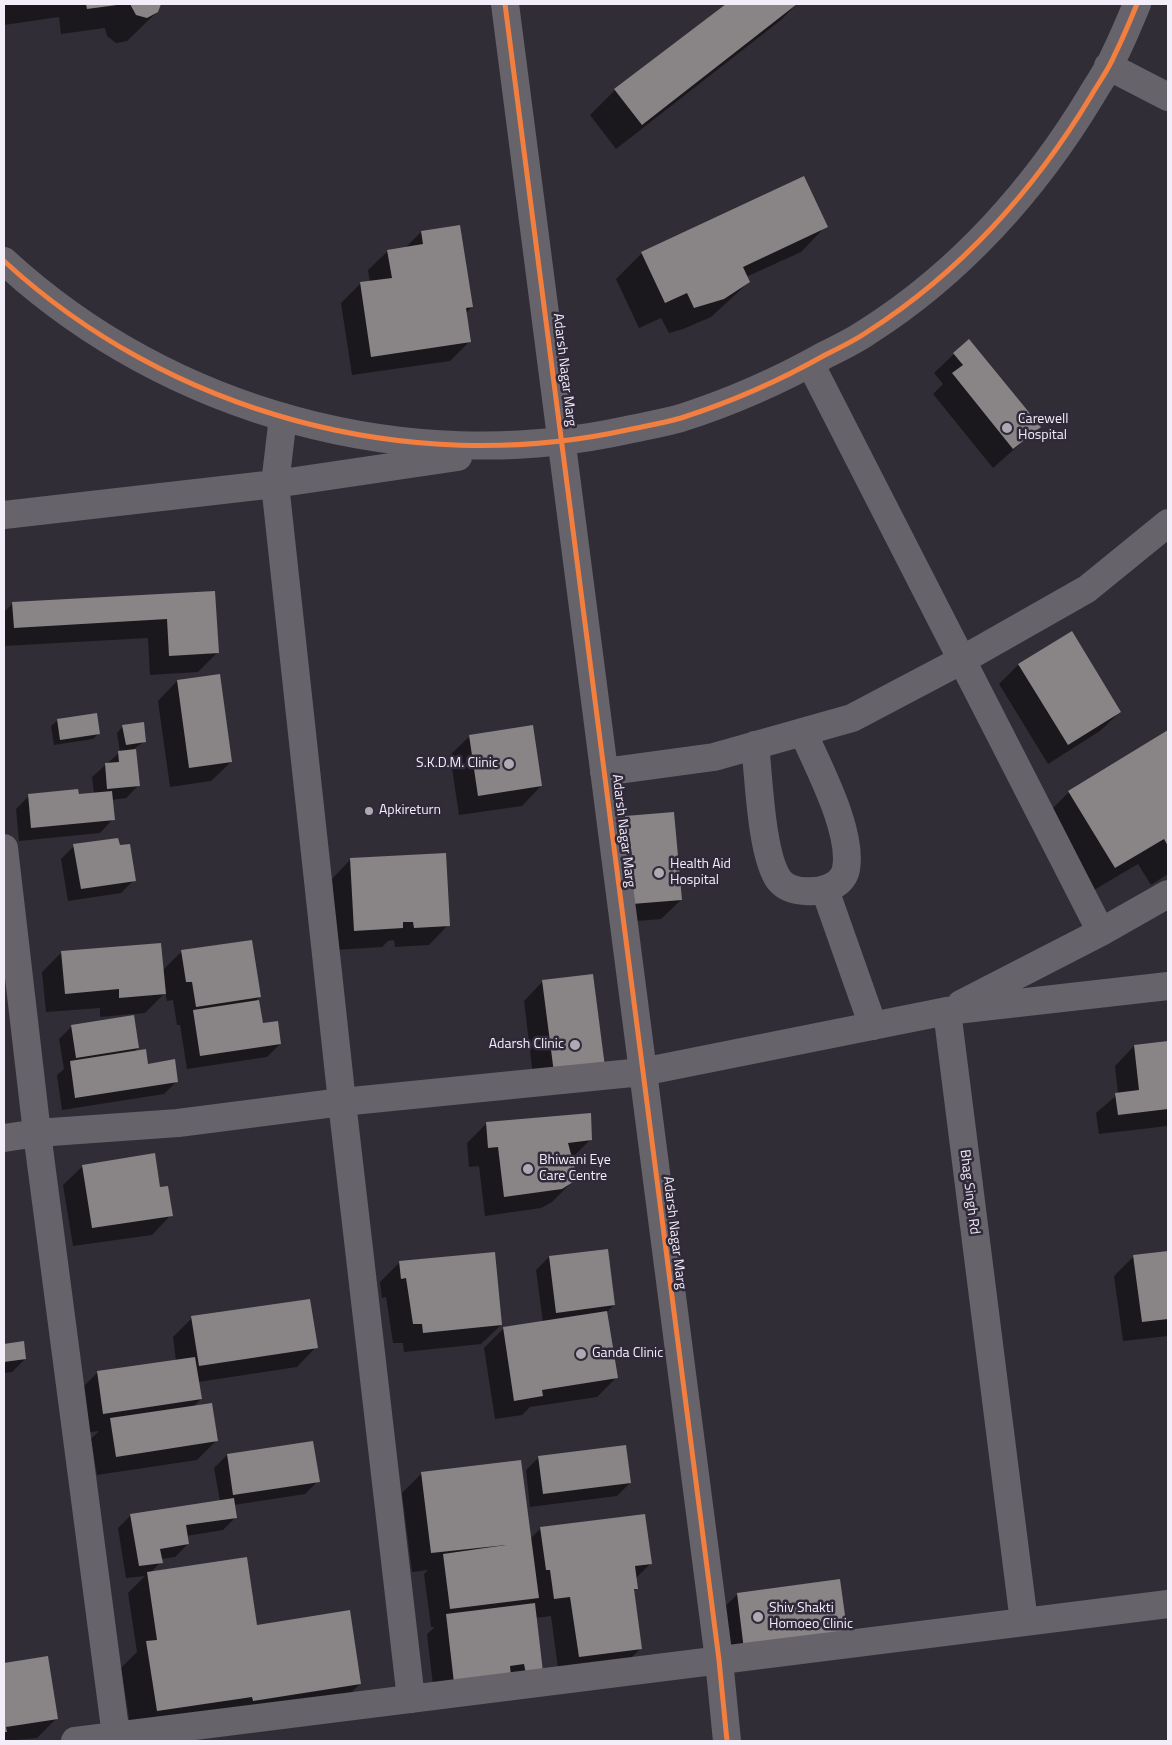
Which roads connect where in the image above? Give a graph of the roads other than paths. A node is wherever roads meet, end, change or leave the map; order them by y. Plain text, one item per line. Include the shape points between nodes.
1 (506, 4) edge
2 (1137, 4) edge
3 (1108, 66) junction
4 (1168, 97) edge
5 (4, 261) edge
6 (810, 363) junction
7 (283, 417) junction
8 (562, 441) junction
9 (275, 484) junction
10 (4, 515) edge
11 (1168, 524) edge
12 (962, 660) junction
13 (803, 732) junction
14 (755, 745) junction
15 (604, 772) junction
16 (4, 848) edge
17 (825, 890) junction
18 (1168, 894) edge
19 (1101, 932) junction
20 (1168, 986) edge
21 (947, 1011) junction
22 (873, 1026) junction
23 (642, 1072) junction
24 (342, 1102) junction
25 (38, 1133) junction
26 (4, 1138) edge
27 (1168, 1604) edge
28 (1024, 1622) junction
29 (719, 1660) junction
30 (411, 1699) junction
31 (116, 1736) junction
32 (75, 1741) edge
33 (727, 1741) edge

1 - 8 street, Adarsh Nagar Marg
2 - 3 street
3 - 4 street
3 - 6 street via 1064,141 1007,212 940,278 867,332
5 - 7 street via 90,329 158,369 234,402
6 - 8 street via 769,385 679,418 591,438
6 - 12 street
7 - 8 street via 395,442 496,446
7 - 9 street
8 - 9 street
8 - 15 street, Adarsh Nagar Marg
9 - 10 street
9 - 24 street
11 - 12 street via 1087,589
12 - 13 street via 852,718
12 - 19 street
13 - 14 street
13 - 17 street via 839,815 845,848 846,870 840,882
14 - 15 street via 714,757
14 - 17 street via 774,869 780,881 792,890
15 - 23 street, Adarsh Nagar Marg
16 - 25 street
17 - 22 street
18 - 19 street
19 - 21 street
20 - 21 street
21 - 22 street
21 - 28 street, Bhag Singh Rd
22 - 23 street
23 - 24 street
23 - 29 street, Adarsh Nagar Marg
24 - 25 street via 178,1123
24 - 30 street
25 - 26 street
25 - 31 street
27 - 28 street
28 - 29 street
29 - 30 street
29 - 33 street, Adarsh Nagar Marg
30 - 31 street
31 - 32 street

